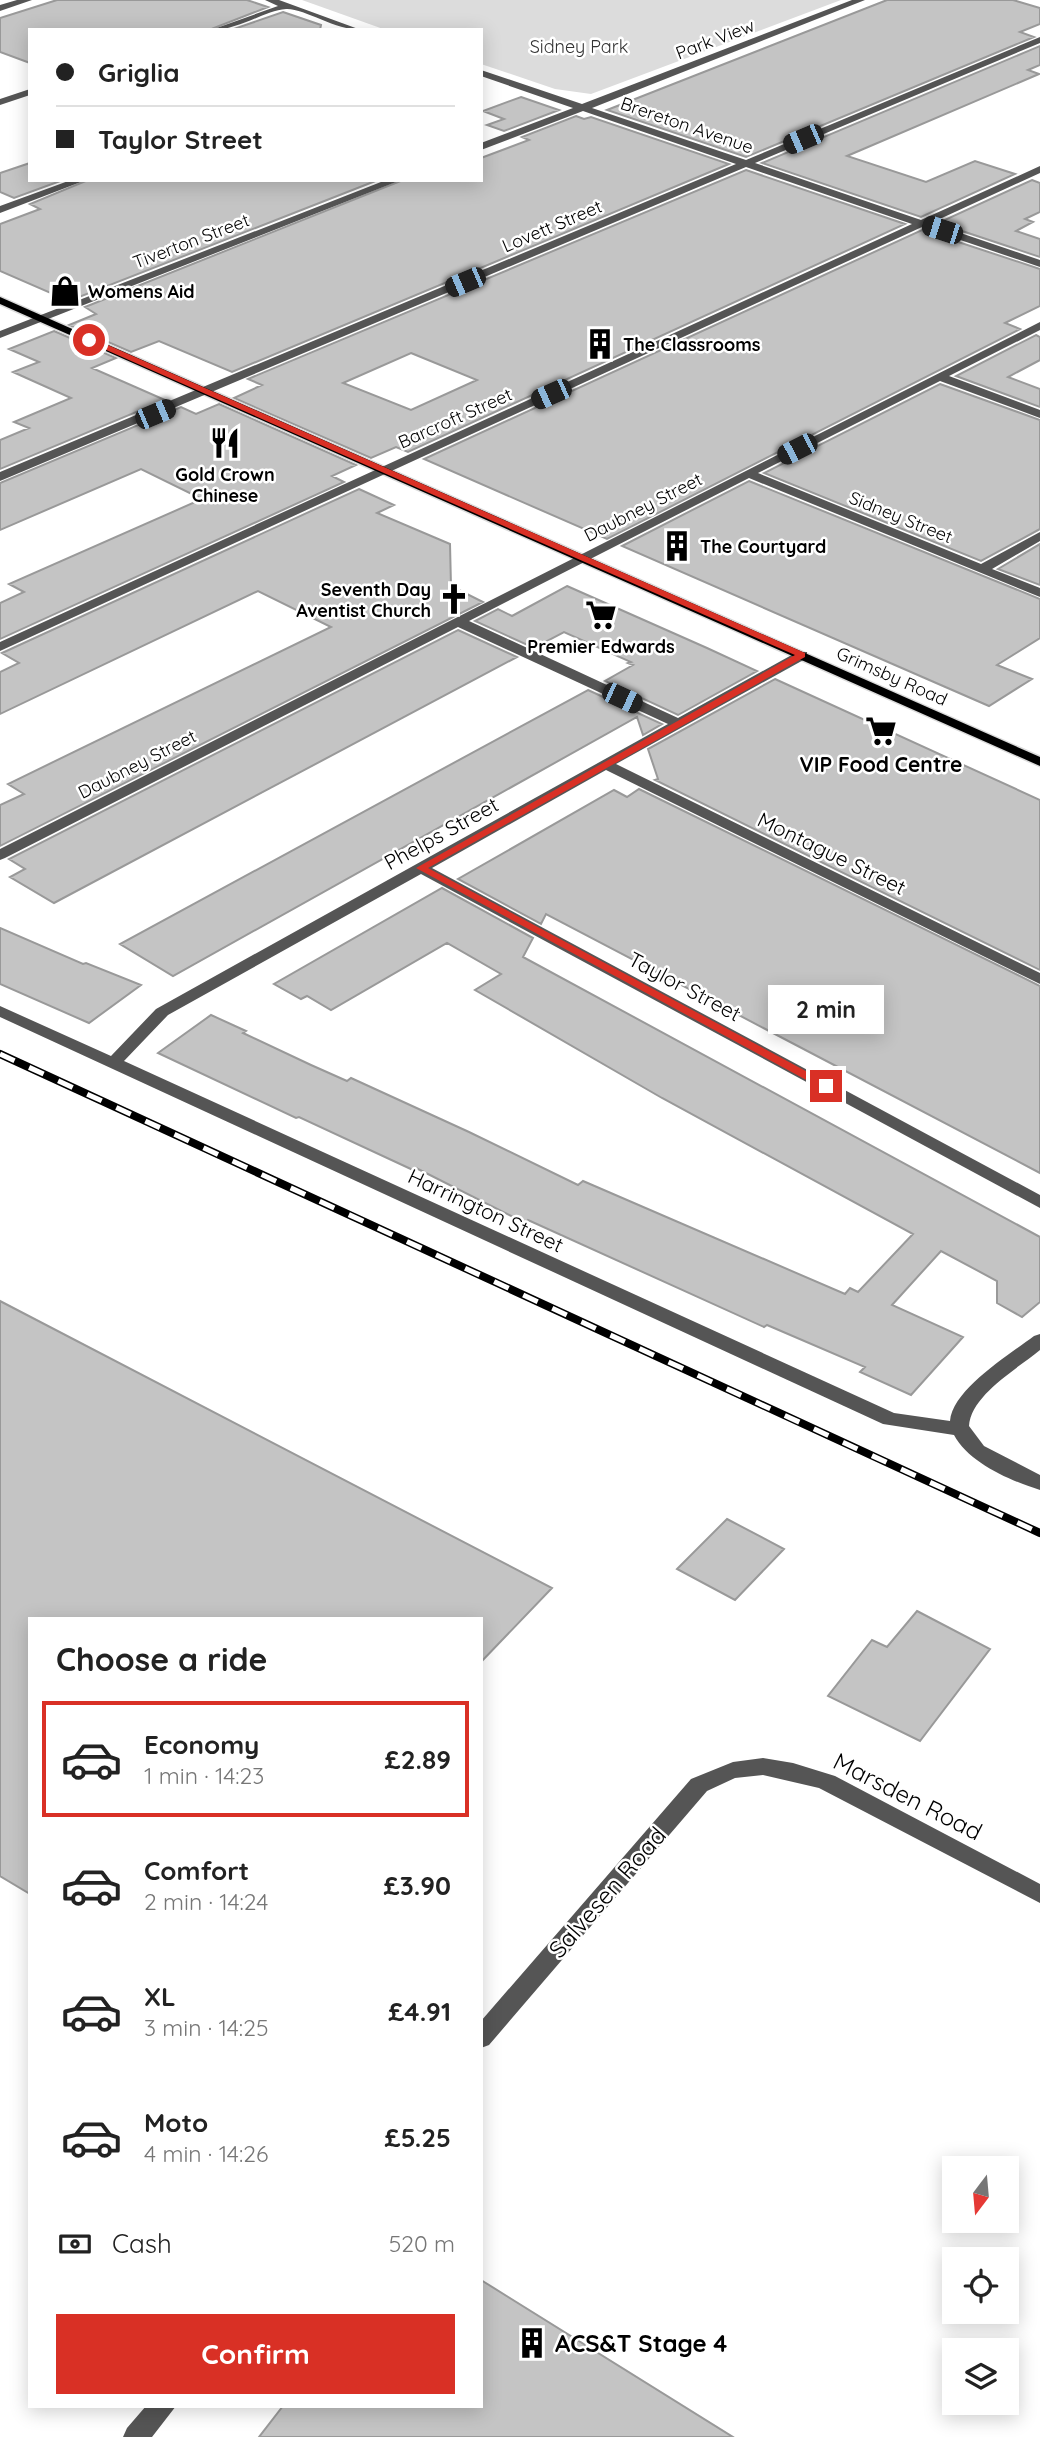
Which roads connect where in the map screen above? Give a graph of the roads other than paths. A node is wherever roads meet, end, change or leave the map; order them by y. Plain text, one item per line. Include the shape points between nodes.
1 (27, 0) edge
2 (270, 0) edge
3 (860, 0) edge
4 (286, 6) junction
5 (0, 8) edge
6 (222, 28) edge
7 (350, 28) edge
8 (1040, 40) edge
9 (483, 74) edge
10 (28, 93) edge
11 (0, 102) edge
12 (581, 107) junction
13 (483, 146) edge
14 (747, 163) junction
15 (1040, 169) edge
16 (75, 182) edge
17 (391, 182) edge
18 (0, 209) edge
19 (921, 223) junction
20 (1040, 264) edge
21 (0, 300) edge
22 (41, 319) junction
23 (1040, 325) edge
24 (0, 335) edge
25 (941, 377) junction
26 (208, 391) junction
27 (1040, 414) edge
28 (383, 470) junction
29 (749, 474) junction
30 (0, 477) edge
31 (1040, 536) edge
32 (584, 559) junction
33 (982, 569) junction
34 (1040, 593) edge
35 (459, 622) junction
36 (0, 646) edge
37 (802, 655) junction
38 (679, 724) junction
39 (1040, 762) edge
40 (606, 765) junction
41 (0, 855) edge
42 (421, 868) junction
43 (1040, 979) edge
44 (0, 1011) edge
45 (113, 1063) junction
46 (1040, 1202) edge
47 (1040, 1340) edge
48 (959, 1429) junction
49 (1040, 1483) edge
50 (746, 1766) joint
51 (1040, 1894) edge
52 (483, 2036) edge
53 (161, 2408) edge
54 (136, 2437) edge

1 - 5 street
2 - 4 street
3 - 12 street, Park View
4 - 6 street
4 - 7 street
8 - 14 street, Lovett Street
9 - 12 street, Brereton Avenue
10 - 11 street
12 - 13 street
12 - 14 street, Brereton Avenue
14 - 19 street, Brereton Avenue
14 - 26 street, Lovett Street
15 - 19 street, Barcroft Street
16 - 18 street
17 - 22 street, Tiverton Street
19 - 20 street, Brereton Avenue
19 - 28 street, Barcroft Street
21 - 22 main road, Grimsby Road
22 - 24 street, Tiverton Street
22 - 26 main road, Grimsby Road
23 - 25 street, Daubney Street
25 - 27 street
25 - 29 street, Daubney Street
26 - 28 main road, Grimsby Road
26 - 30 street, Lovett Street
28 - 32 main road, Grimsby Road
28 - 36 street, Barcroft Street
29 - 32 street, Daubney Street
29 - 33 street, Sidney Street
31 - 33 street
32 - 35 street, Daubney Street
32 - 37 main road, Grimsby Road
33 - 34 street, Sidney Street
35 - 38 street
35 - 41 street, Daubney Street
37 - 38 street, Phelps Street
37 - 39 main road, Grimsby Road
38 - 40 street, Phelps Street
40 - 42 street, Phelps Street
40 - 43 street, Montague Street
42 - 45 street, Phelps Street via 162,1012
42 - 46 street, Taylor Street
44 - 45 street, Harrington Street
45 - 48 street, Harrington Street via 890,1419
47 - 48 street via 961,1406
48 - 49 street via 970,1445 987,1457
50 - 51 street, Marsden Road via 793,1771 827,1782
50 - 52 street, Salvesen Road via 699,1785
53 - 54 street

